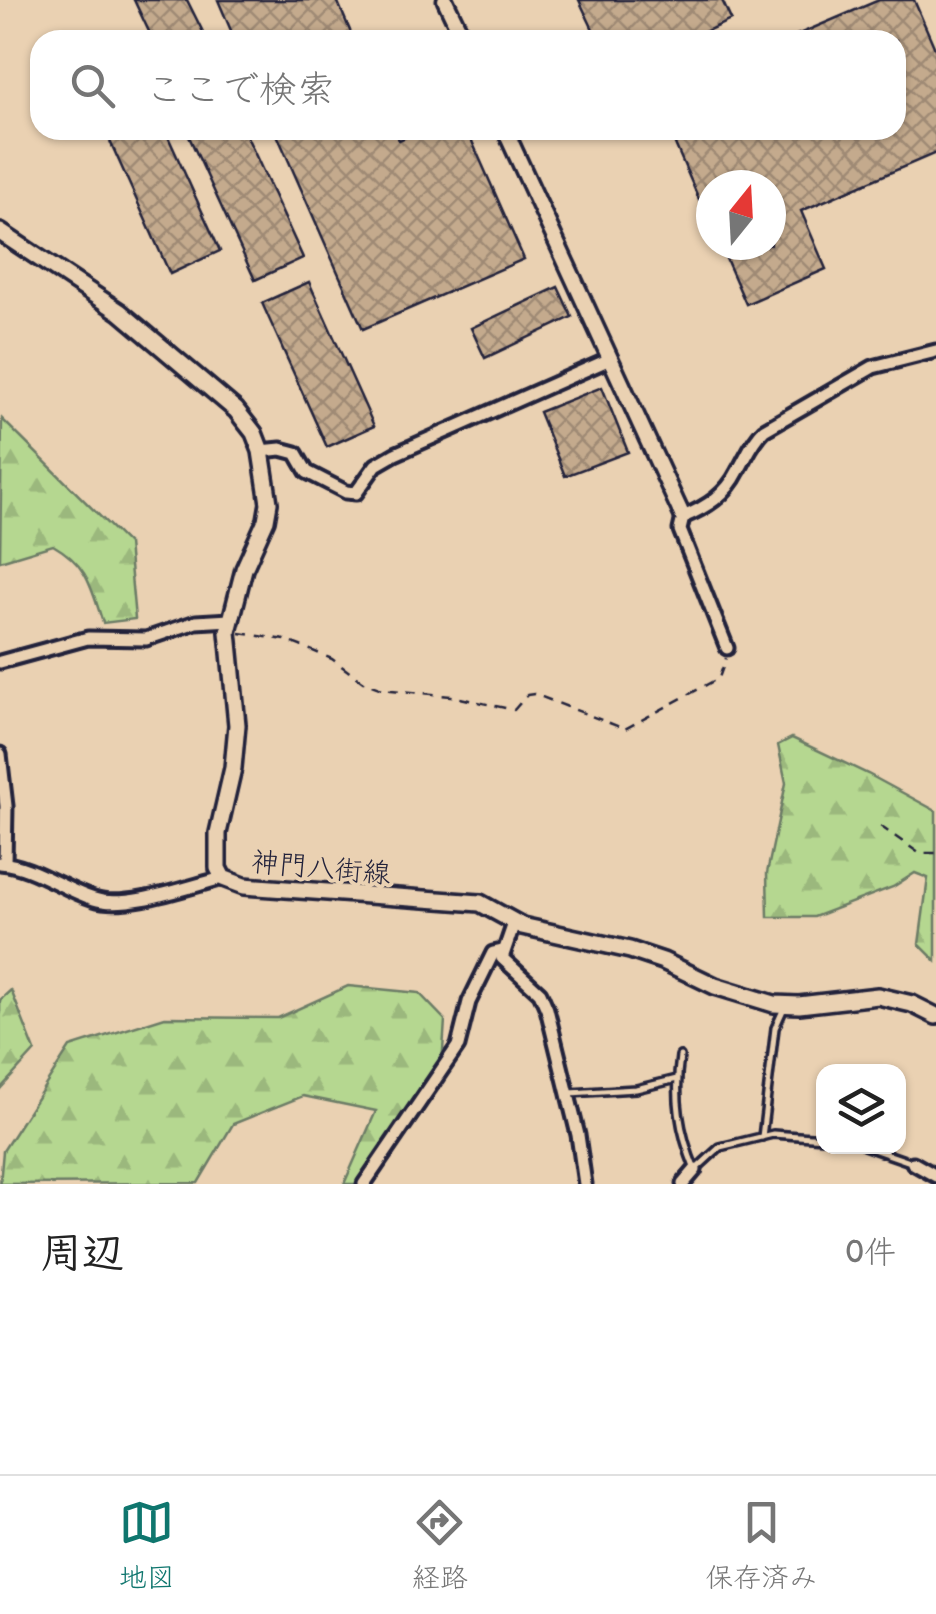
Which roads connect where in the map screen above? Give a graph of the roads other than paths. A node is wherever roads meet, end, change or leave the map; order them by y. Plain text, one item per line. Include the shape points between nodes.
1 (445, 0) edge
2 (459, 30) edge
3 (510, 140) edge
4 (0, 232) edge
5 (936, 352) edge
6 (610, 358) junction
7 (261, 451) junction
8 (683, 517) junction
9 (229, 626) junction
10 (727, 648) road end
11 (0, 662) edge
12 (0, 754) edge
13 (2, 863) edge
14 (223, 878) junction
15 (514, 923) junction
16 (502, 951) junction
17 (786, 1005) junction
18 (936, 1016) edge
19 (680, 1056) dead end
20 (677, 1079) junction
21 (567, 1094) junction
22 (762, 1137) junction
23 (816, 1137) edge
24 (886, 1154) edge
25 (913, 1164) joint
26 (695, 1170) junction
27 (936, 1176) edge
28 (364, 1184) edge
29 (586, 1184) edge
30 (683, 1184) edge

1 - 2 street
3 - 6 street
4 - 7 main road, 神門八街線 via 120,312 236,410
5 - 8 street via 873,366 764,430 722,494
6 - 7 street via 396,454 376,465 356,493 307,472 296,454
6 - 8 street
7 - 9 main road, 神門八街線 via 269,503
8 - 10 street via 680,530
9 - 11 street via 196,622 146,639 88,638
9 - 14 main road, 神門八街線 via 237,725 218,833
12 - 13 street via 6,806
13 - 14 street via 106,902
14 - 15 main road, 神門八街線 via 244,886 480,903
15 - 16 street
15 - 17 main road, 神門八街線 via 630,950 715,986
16 - 21 street via 547,1009
16 - 28 street via 493,954 469,1002 458,1046
17 - 18 main road, 神門八街線 via 878,996
17 - 22 lane via 775,1028
19 - 20 lane
20 - 21 lane
20 - 26 lane via 677,1111
21 - 29 street
22 - 23 lane
22 - 26 lane via 720,1147
24 - 25 lane
25 - 27 street
26 - 30 street

